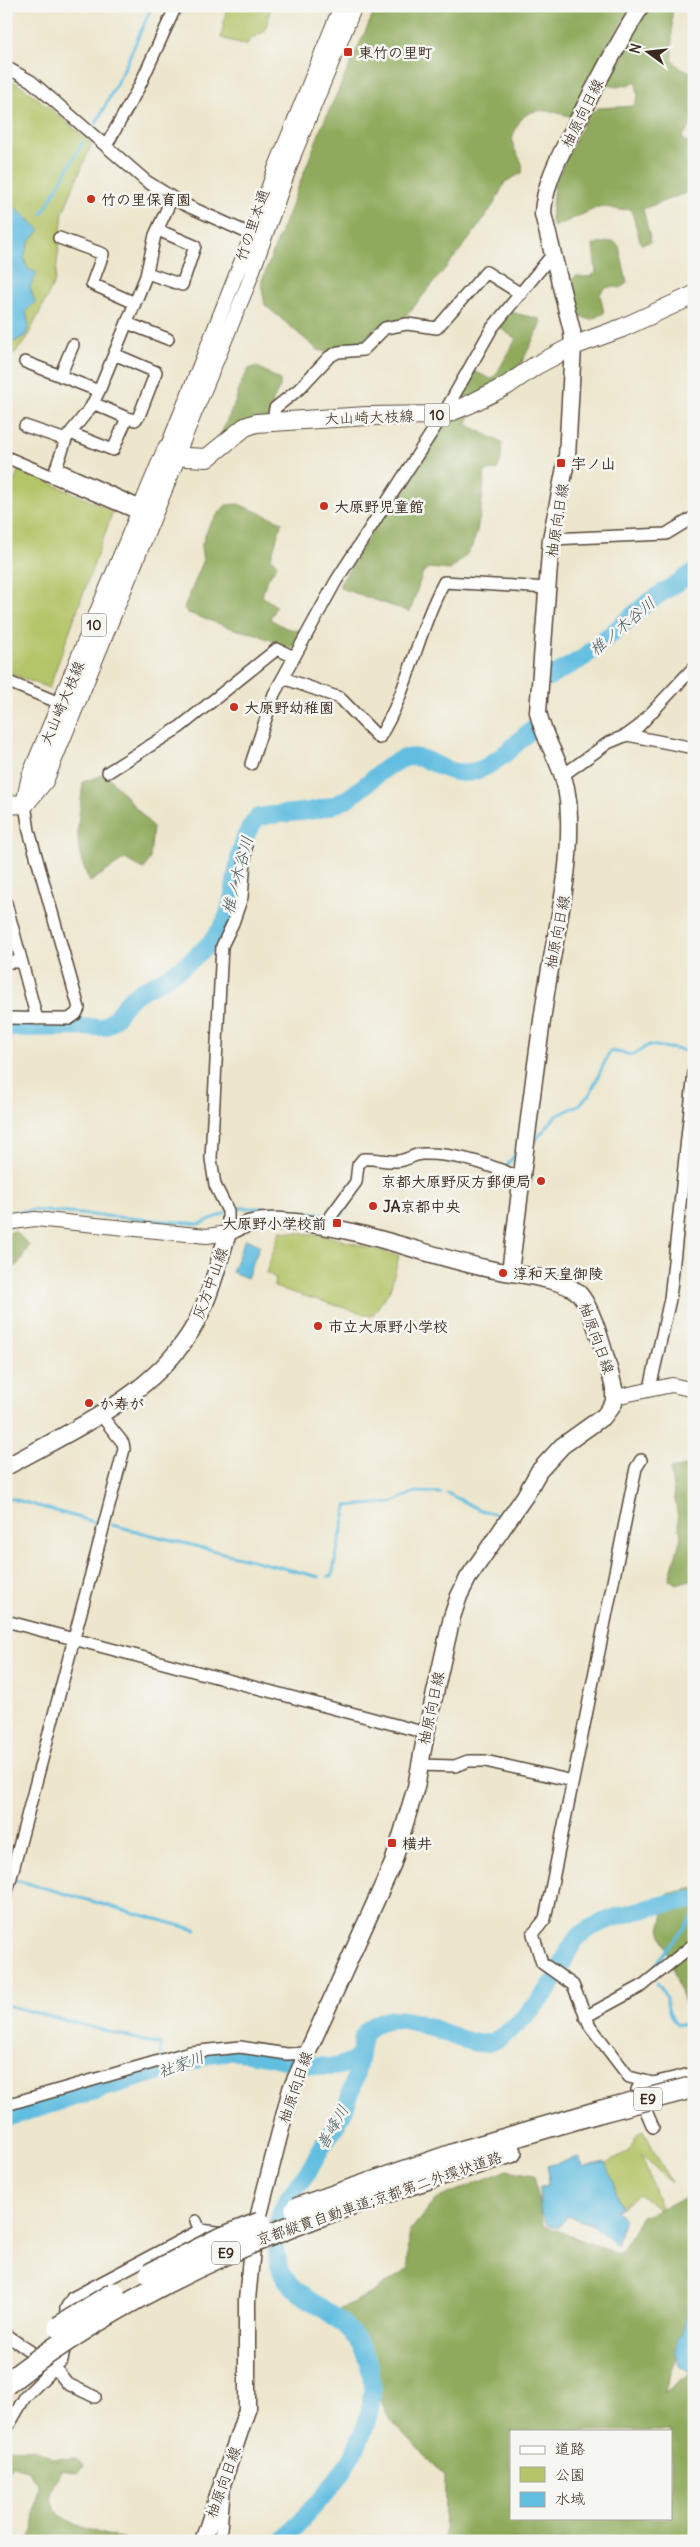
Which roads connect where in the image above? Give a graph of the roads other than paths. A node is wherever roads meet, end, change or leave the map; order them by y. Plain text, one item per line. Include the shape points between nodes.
1 (176, 6) edge
2 (341, 6) edge
3 (355, 6) edge
4 (641, 6) edge
5 (6, 67) edge
6 (106, 146) junction
7 (172, 198) junction
8 (158, 230) junction
9 (59, 238) dead end
10 (258, 238) junction
11 (552, 255) junction
12 (147, 274) junction
13 (521, 294) junction
14 (694, 295) edge
15 (135, 303) junction
16 (127, 323) junction
17 (168, 340) dead end
18 (72, 345) dead end
19 (573, 346) junction
20 (114, 354) junction
21 (25, 362) dead end
22 (60, 376) junction
23 (99, 392) junction
24 (93, 403) junction
25 (443, 415) junction
26 (127, 418) junction
27 (273, 421) junction
28 (25, 426) dead end
29 (68, 437) junction
30 (173, 451) junction
31 (6, 457) edge
32 (141, 511) junction
33 (694, 517) edge
34 (551, 538) junction
35 (548, 588) junction
36 (294, 657) junction
37 (694, 667) edge
38 (283, 678) junction
39 (6, 681) edge
40 (62, 704) junction
41 (627, 736) junction
42 (694, 748) edge
43 (251, 764) dead end
44 (108, 772) dead end
45 (563, 775) junction
46 (25, 804) junction
47 (6, 806) edge
48 (246, 848) dead end
49 (7, 906) edge
50 (6, 962) edge
51 (22, 962) junction
52 (6, 1018) edge
53 (37, 1019) junction
54 (694, 1072) edge
55 (522, 1179) junction
56 (6, 1223) edge
57 (323, 1227) junction
58 (228, 1233) junction
59 (510, 1272) junction
60 (650, 1388) junction
61 (694, 1390) edge
62 (615, 1397) junction
63 (100, 1414) junction
64 (641, 1460) dead end
65 (6, 1467) edge
66 (6, 1621) edge
67 (73, 1639) junction
68 (426, 1733) junction
69 (419, 1765) junction
70 (573, 1781) junction
71 (6, 1896) edge
72 (694, 1944) edge
73 (585, 2017) junction
74 (306, 2053) junction
75 (693, 2078) edge
76 (642, 2082) junction
77 (694, 2100) edge
78 (6, 2105) edge
79 (603, 2118) junction
80 (653, 2127) dead end
81 (466, 2158) junction
82 (253, 2238) junction
83 (6, 2335) edge
84 (6, 2365) edge
85 (55, 2368) junction
86 (6, 2384) edge
87 (95, 2397) dead end
88 (6, 2430) edge
89 (222, 2482) junction
90 (203, 2541) edge
91 (220, 2541) edge

1 - 6 street via 139,87
2 - 10 street, 竹の里本通 via 275,168
3 - 10 street, 竹の里本通
4 - 11 main road, 柚原向日線 via 608,60 560,156 546,194 543,214
5 - 6 street via 32,81
6 - 7 street via 146,181
7 - 8 street
7 - 10 street
8 - 12 street
8 - 12 street via 195,246 182,285
9 - 15 street via 103,254 92,284
10 - 30 street, 竹の里本通
11 - 13 street
11 - 19 main road, 柚原向日線
12 - 15 street
13 - 25 street via 492,328
13 - 27 street via 486,272 437,328 407,324 385,328 363,350 338,352 329,357 299,389 275,408
14 - 19 main road, 大山崎大枝線 / 10
15 - 16 street
16 - 17 street
16 - 20 street
18 - 22 street
19 - 25 main road, 大山崎大枝線 / 10 via 506,386
19 - 34 main road, 柚原向日線 via 567,457
20 - 23 street
20 - 26 street via 156,372 139,416 135,420
21 - 22 street
22 - 23 street
23 - 24 street
24 - 26 street
24 - 29 street
25 - 27 main road, 大山崎大枝線 / 10
25 - 36 street via 336,580
26 - 29 street via 113,450
27 - 30 main road, 大山崎大枝線 / 10 via 245,426 207,458 194,459
28 - 29 street
29 - 32 street via 56,468
30 - 32 main road, 大山崎大枝線 / 10
30 - 46 main road, 大山崎大枝線 / 10 via 44,781
31 - 32 street
32 - 40 main road, 大山崎大枝線 / 10
33 - 34 street via 666,534
34 - 35 main road, 柚原向日線
35 - 38 street via 444,582 394,714 379,738 340,698
35 - 45 main road, 柚原向日線 via 538,712 545,738
36 - 38 street
36 - 44 street via 277,649 180,727
37 - 41 street
38 - 43 street via 274,694
39 - 40 street
40 - 46 main road, 大山崎大枝線 / 10 via 31,776
41 - 42 street
41 - 45 street via 608,743
45 - 55 main road, 柚原向日線 via 570,816 566,892 552,957
46 - 47 main road
46 - 53 street via 29,831 79,1008 69,1019
48 - 58 street via 242,897 222,946 211,1150 214,1185 228,1211
49 - 51 street
50 - 51 street
51 - 53 street
52 - 53 street
54 - 60 street via 670,1300
55 - 57 street via 494,1166 441,1156 421,1154 391,1162 363,1159 358,1165 356,1182
55 - 59 main road, 柚原向日線
56 - 58 street via 35,1219 208,1236
57 - 58 main road, 灰方中山線 via 267,1221 245,1224
57 - 59 main road, 灰方中山線 via 472,1266
58 - 63 main road, 灰方中山線 via 203,1308 180,1348 154,1376
59 - 62 main road, 柚原向日線 via 566,1286 584,1297
60 - 61 street via 672,1385
60 - 62 street
62 - 68 main road, 柚原向日線 via 599,1422 562,1446 546,1462 468,1578 452,1617
63 - 65 main road, 灰方中山線
63 - 67 street via 123,1443 124,1449
64 - 70 street via 636,1468
66 - 67 street
67 - 68 street
67 - 71 street
68 - 69 main road, 柚原向日線
69 - 70 street via 454,1766 484,1761
69 - 74 main road, 柚原向日線 via 416,1787 392,1863
70 - 73 street via 545,1919 533,1934 542,1963 573,1985
72 - 73 street via 642,1986
73 - 76 street via 629,2077
74 - 78 street via 287,2054 233,2047 190,2052
74 - 82 main road, 柚原向日線 via 291,2089
75 - 76 street
75 - 79 highway, 京都縦貫自動車道;京都第二外環状道路 / E9, bridge
76 - 80 street via 637,2090
77 - 79 highway, 京都縦貫自動車道;京都第二外環状道路 / E9
79 - 81 highway, 京都縦貫自動車道;京都第二外環状道路 / E9
81 - 84 highway, 京都縦貫自動車道;京都第二外環状道路 / E9, bridge via 341,2192 217,2240 87,2309
81 - 86 highway, 京都縦貫自動車道;京都第二外環状道路 / E9, bridge via 420,2180 266,2236 178,2275 95,2321
82 - 85 street via 198,2226 72,2298 66,2308 67,2346
82 - 89 main road, 柚原向日線 via 247,2300 247,2410
83 - 85 street
85 - 87 street via 68,2384
85 - 88 street via 25,2397
89 - 90 main road, 柚原向日線
89 - 91 street via 225,2497

